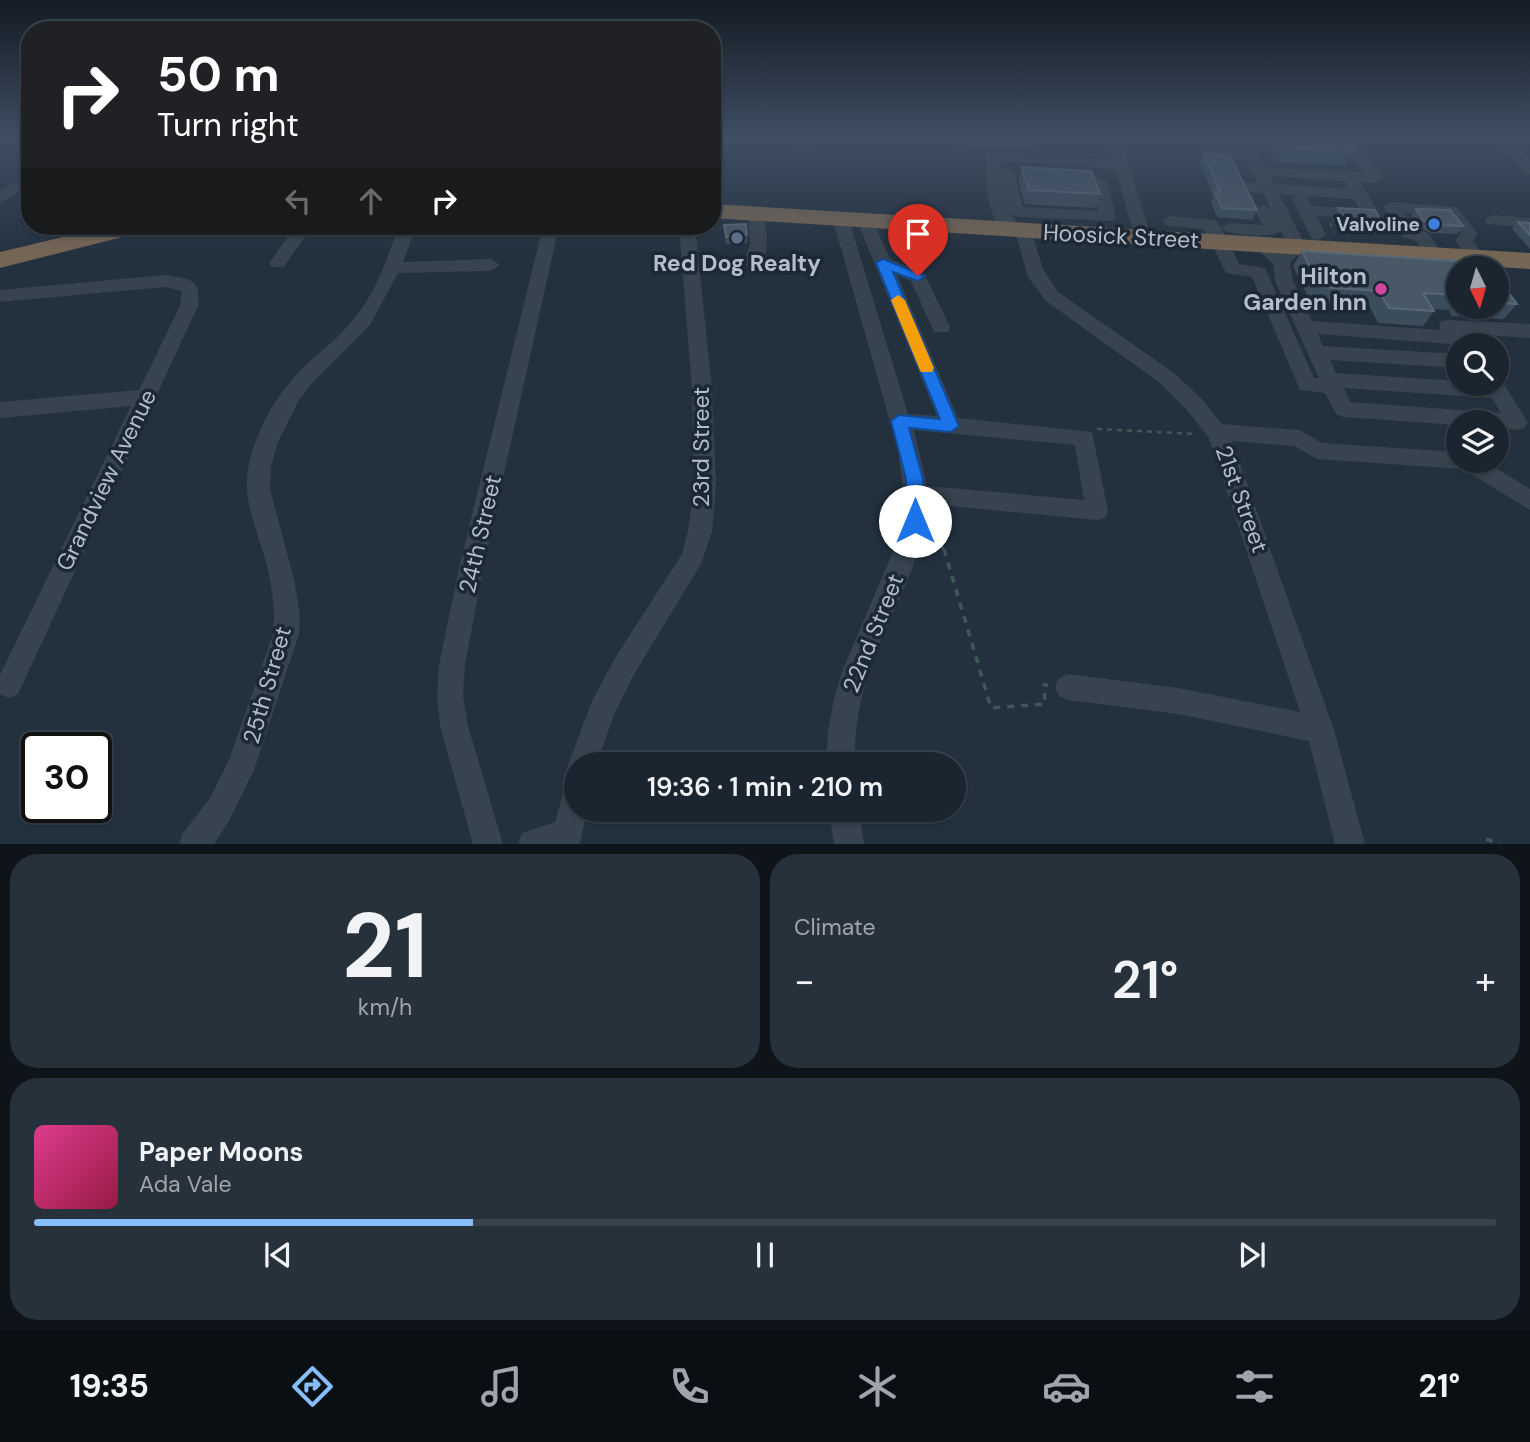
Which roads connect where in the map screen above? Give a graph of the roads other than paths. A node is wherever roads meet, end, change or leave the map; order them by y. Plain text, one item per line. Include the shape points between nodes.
1 (998, 175) edge
2 (1002, 175) edge
3 (1093, 175) edge
4 (1125, 175) edge
5 (1263, 175) edge
6 (1345, 175) edge
7 (1373, 175) edge
8 (1349, 176) junction
9 (21, 185) edge
10 (1245, 187) edge
11 (1269, 188) junction
12 (1294, 190) junction
13 (1359, 194) junction
14 (0, 198) edge
15 (996, 206) junction
16 (1305, 210) junction
17 (721, 212) edge
18 (756, 214) junction
19 (1272, 216) junction
20 (841, 220) junction
21 (1493, 220) dead end
22 (865, 221) junction
23 (1169, 221) dead end
24 (1530, 223) edge
25 (983, 228) junction
26 (1019, 230) junction
27 (101, 235) edge
28 (298, 235) edge
29 (404, 235) edge
30 (549, 235) edge
31 (688, 235) edge
32 (1143, 237) junction
33 (1222, 237) junction
34 (1428, 246) junction
35 (1299, 248) junction
36 (1471, 249) junction
37 (1522, 256) edge
38 (0, 260) edge
39 (889, 262) junction
40 (278, 263) dead end
41 (752, 263) dead end
42 (491, 265) dead end
43 (390, 268) junction
44 (0, 296) edge
45 (1377, 320) dead end
46 (1302, 321) junction
47 (1421, 324) edge
48 (941, 327) dead end
49 (1530, 331) edge
50 (1451, 333) edge
51 (1508, 333) edge
52 (1446, 335) edge
53 (1316, 352) junction
54 (1446, 360) edge
55 (1331, 383) junction
56 (1446, 386) edge
57 (1501, 396) edge
58 (146, 397) junction
59 (0, 410) edge
60 (899, 421) junction
61 (951, 426) junction
62 (1206, 433) junction
63 (922, 494) junction
64 (1530, 501) edge
65 (9, 685) dead end
66 (1068, 687) road end
67 (1320, 730) junction
68 (587, 752) edge
69 (841, 752) edge
70 (846, 822) edge
71 (566, 838) edge
72 (194, 844) edge
73 (488, 844) edge
74 (533, 844) edge
75 (849, 844) edge
76 (1349, 844) edge

1 - 15 street via 992,180
2 - 3 street via 1013,209 1020,212 1108,217
4 - 32 street
5 - 11 street
6 - 8 street
7 - 8 street
8 - 13 street
9 - 14 street
10 - 11 street
11 - 12 street
11 - 19 street
12 - 13 street
12 - 16 street
13 - 16 street via 1372,215
15 - 25 street
15 - 26 street
16 - 35 street
17 - 18 highway, Hoosick Street
18 - 20 highway, Hoosick Street
18 - 41 street via 759,244
19 - 33 street via 1273,231
19 - 35 street
20 - 22 highway, Hoosick Street
20 - 60 street, 22nd Street
21 - 24 street
22 - 25 highway, Hoosick Street
22 - 39 street
23 - 33 street via 1210,224
25 - 26 highway, Hoosick Street
26 - 32 highway, Hoosick Street
26 - 62 street, 21st Street via 1036,275 1055,301 1182,390
27 - 38 highway
28 - 40 street
29 - 43 street, 25th Street
30 - 73 street, 24th Street via 452,665 454,726
31 - 68 street, 23rd Street via 702,389 705,486 700,531 693,557 624,667
32 - 33 highway, Hoosick Street
33 - 35 highway, Hoosick Street
33 - 55 street via 1232,269 1259,272 1307,385
34 - 35 highway, Hoosick Street
34 - 36 highway, Hoosick Street
34 - 36 street via 1409,233 1392,207 1451,210 1470,234
35 - 46 street via 1284,281
36 - 37 highway, Hoosick Street
39 - 48 street via 918,276
39 - 61 street
42 - 43 street
43 - 72 street, 25th Street via 363,322 292,394 269,437 258,486 287,619 282,652 237,775 207,830
44 - 58 street, Grandview Avenue via 165,281 191,289
45 - 46 street
46 - 52 street
46 - 53 street
47 - 50 street
49 - 51 street
53 - 54 street
53 - 55 street
55 - 56 street
55 - 57 street via 1343,409 1517,422
58 - 59 street
58 - 65 street, Grandview Avenue
60 - 61 street
60 - 63 street, 22nd Street
61 - 63 street via 1084,438 1097,511
62 - 64 street via 1299,438 1317,450 1467,461
62 - 67 street, 21st Street via 1235,477
63 - 69 street, 22nd Street via 900,565 853,671 844,707
66 - 67 street via 1178,701
67 - 76 street, 21st Street
70 - 75 street
71 - 74 street

